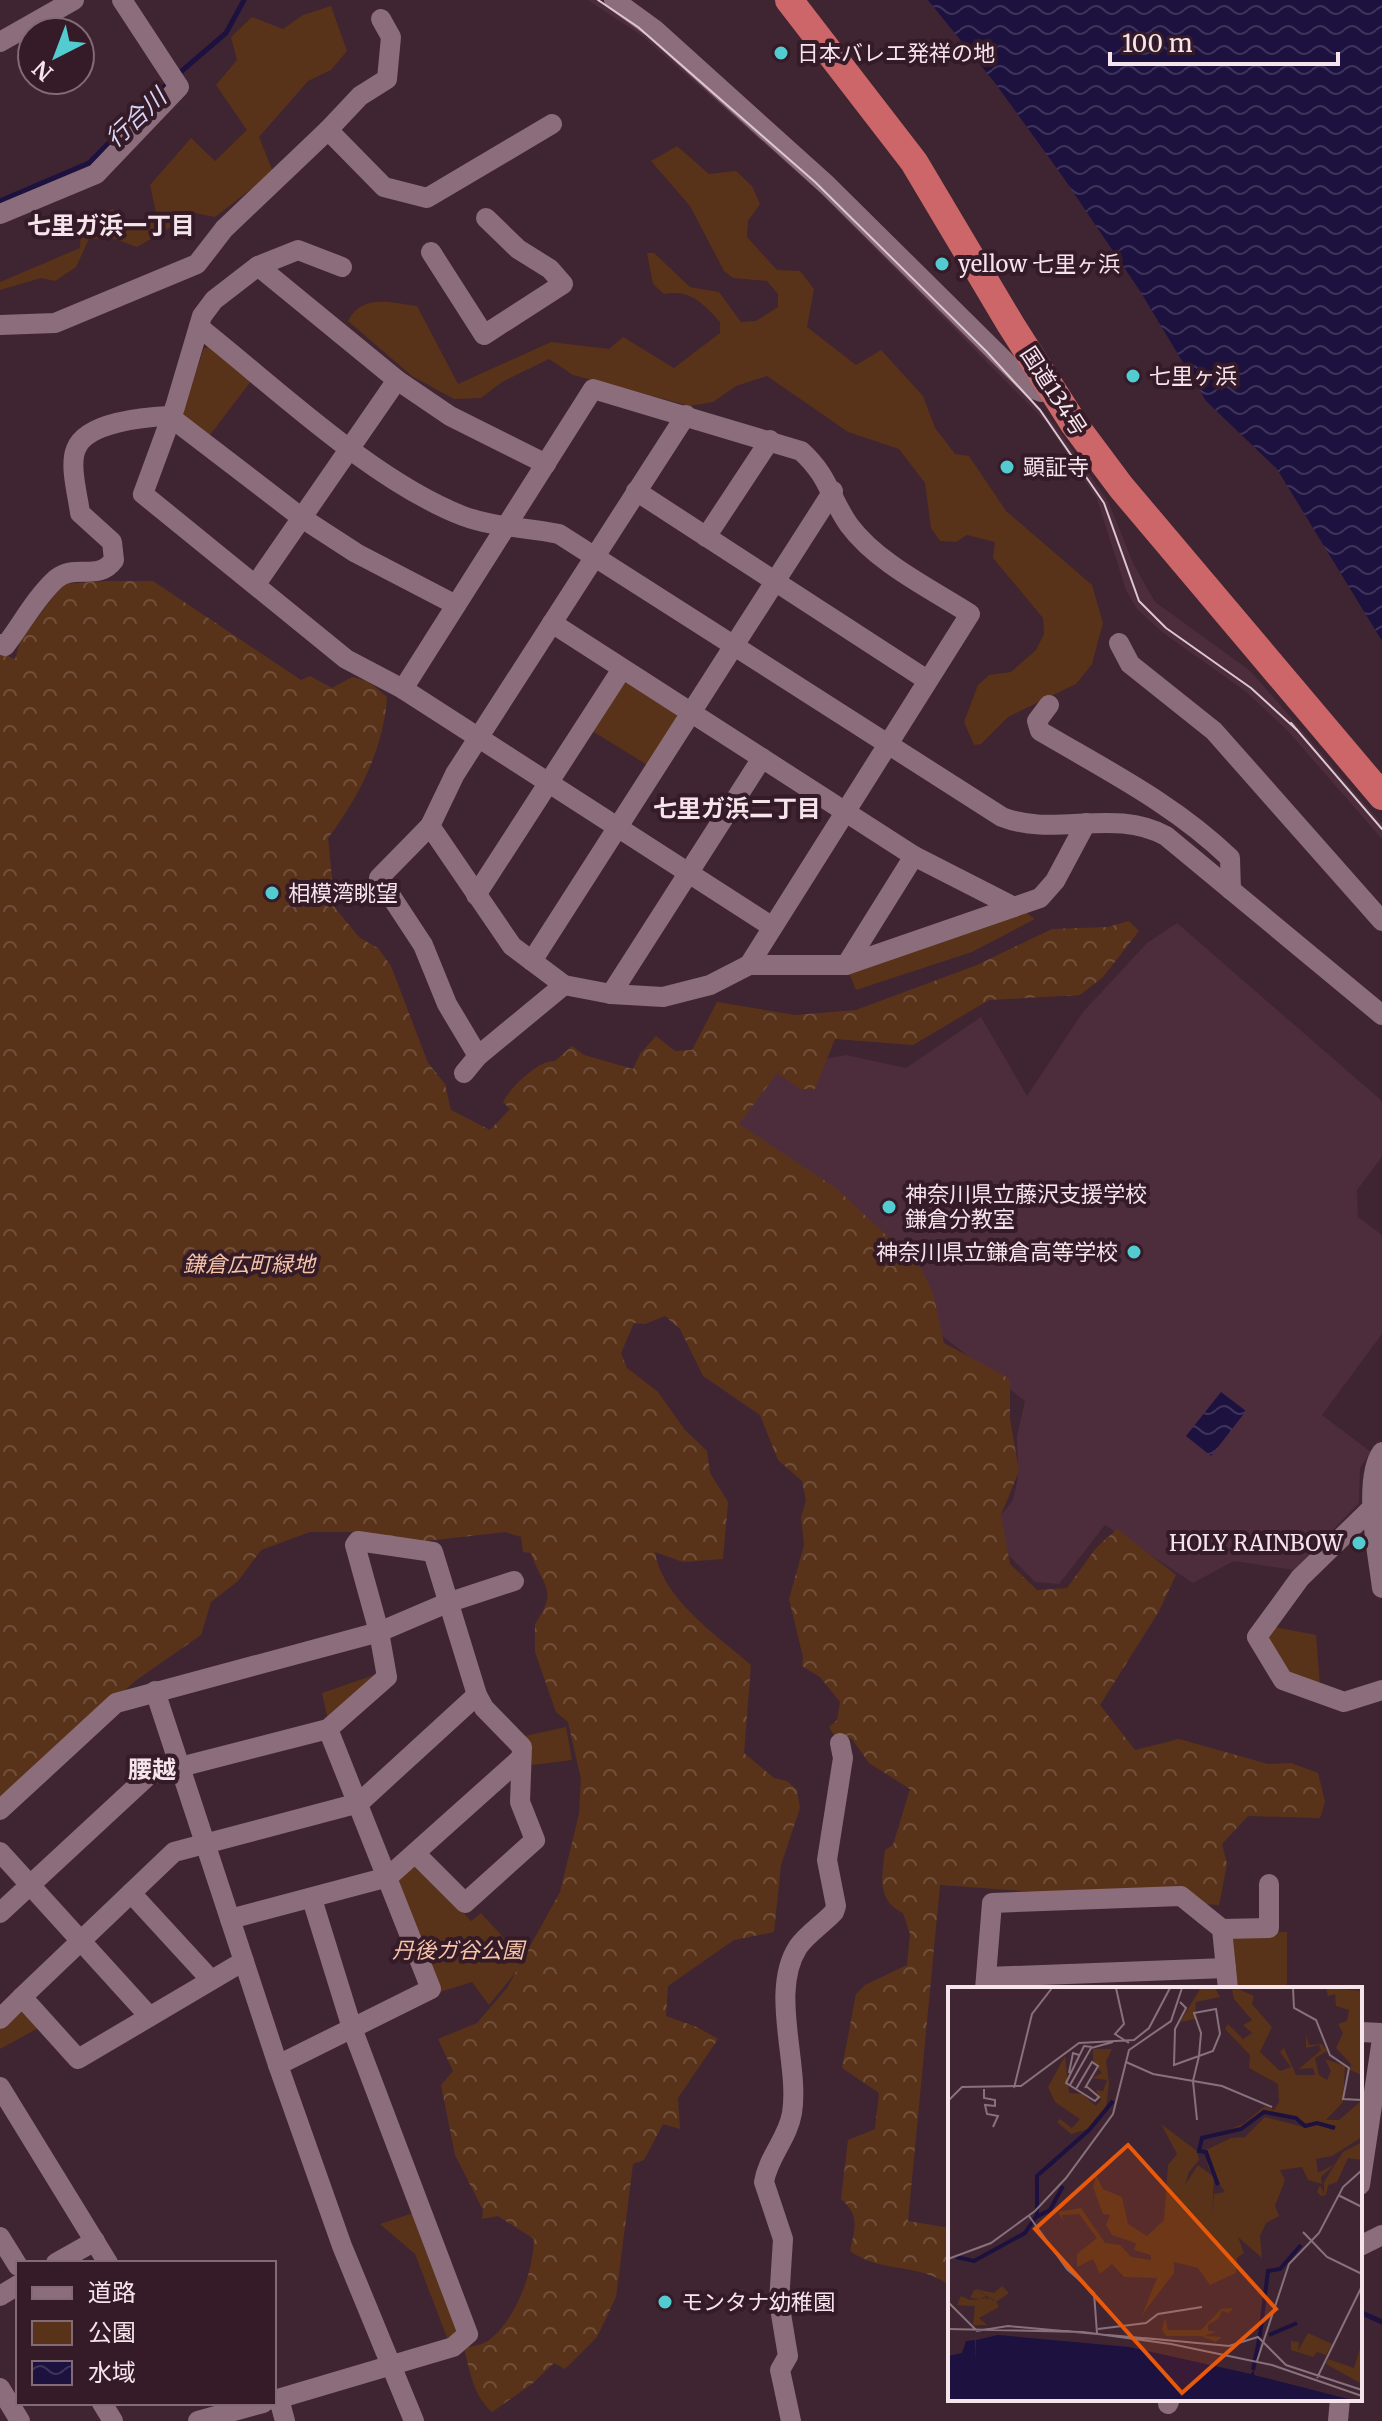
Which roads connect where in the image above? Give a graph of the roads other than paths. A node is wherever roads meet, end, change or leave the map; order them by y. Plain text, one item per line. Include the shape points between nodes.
1 (74, 0) edge
2 (122, 0) edge
3 (614, 0) edge
4 (789, 0) edge
5 (381, 19) dead end
6 (9, 39) edge
7 (0, 56) edge
8 (552, 124) dead end
9 (328, 130) junction
10 (0, 214) edge
11 (486, 218) dead end
12 (431, 252) dead end
13 (258, 266) junction
14 (342, 267) dead end
15 (0, 325) edge
16 (199, 327) junction
17 (397, 380) junction
18 (1051, 387) junction
19 (686, 415) junction
20 (169, 416) junction
21 (770, 440) junction
22 (351, 448) junction
23 (546, 464) junction
24 (636, 491) junction
25 (833, 491) junction
26 (302, 518) junction
27 (505, 528) junction
28 (706, 537) junction
29 (594, 557) junction
30 (775, 582) junction
31 (256, 584) junction
32 (456, 605) junction
33 (552, 623) junction
34 (1119, 643) dead end
35 (0, 644) edge
36 (734, 647) junction
37 (622, 669) junction
38 (927, 680) junction
39 (403, 689) junction
40 (1049, 705) dead end
41 (692, 713) junction
42 (478, 737) junction
43 (887, 743) junction
44 (762, 758) junction
45 (549, 783) junction
46 (1382, 796) edge
47 (844, 810) junction
48 (1086, 823) junction
49 (430, 826) junction
50 (618, 827) junction
51 (914, 856) junction
52 (689, 873) junction
53 (1231, 890) junction
54 (476, 895) junction
55 (1014, 907) junction
56 (1382, 921) edge
57 (771, 926) junction
58 (532, 961) junction
59 (749, 965) junction
60 (846, 965) junction
61 (564, 985) junction
62 (611, 994) junction
63 (1382, 1015) edge
64 (478, 1056) junction
65 (464, 1073) dead end
66 (1382, 1452) edge
67 (1373, 1507) junction
68 (514, 1581) dead end
69 (1382, 1588) edge
70 (447, 1603) junction
71 (379, 1632) junction
72 (1382, 1690) edge
73 (155, 1691) junction
74 (477, 1695) junction
75 (328, 1729) junction
76 (840, 1743) dead end
77 (521, 1758) junction
78 (179, 1769) junction
79 (359, 1803) junction
80 (0, 1810) edge
81 (206, 1845) junction
82 (0, 1852) edge
83 (416, 1854) junction
84 (388, 1877) junction
85 (1269, 1884) dead end
86 (30, 1886) junction
87 (131, 1893) junction
88 (312, 1899) junction
89 (0, 1913) edge
90 (230, 1919) junction
91 (1222, 1929) junction
92 (80, 1940) junction
93 (244, 1961) junction
94 (1226, 1968) junction
95 (211, 1980) junction
96 (986, 1983) edge
97 (1228, 1987) edge
98 (22, 1997) junction
99 (149, 2016) junction
100 (0, 2019) edge
101 (352, 2028) junction
102 (1362, 2032) edge
103 (1382, 2033) edge
104 (1382, 2039) edge
105 (278, 2065) junction
106 (0, 2087) edge
107 (1362, 2172) edge
108 (1382, 2235) edge
109 (0, 2237) edge
110 (95, 2241) junction
111 (1362, 2245) edge
112 (60, 2261) edge
113 (107, 2261) edge
114 (16, 2263) edge
115 (393, 2365) junction
116 (0, 2388) edge
117 (276, 2400) edge
118 (1340, 2401) edge
119 (249, 2405) edge
120 (198, 2414) edge
121 (20, 2421) edge
122 (414, 2421) edge
123 (791, 2421) edge
124 (1338, 2421) edge

1 - 6 street
2 - 10 street via 179,87 96,174
3 - 18 street via 654,29 827,185 1033,389
4 - 18 highway, 国道134号 via 914,162
5 - 9 street via 391,37 387,79 360,96
6 - 7 street
8 - 9 street via 427,198 384,187
9 - 15 street via 224,229 197,264 55,323
11 - 12 street via 563,284 484,335
13 - 14 street via 298,250
13 - 16 street via 214,300
13 - 17 street
16 - 20 street
16 - 22 street
17 - 22 street
17 - 23 street via 450,416
18 - 46 highway, 国道134号 via 1121,487
19 - 21 street
19 - 23 street via 593,389
19 - 24 street
20 - 26 street
20 - 31 street via 143,494
20 - 35 street via 105,426 76,447 80,513 112,542 114,560 96,574 73,572 55,580 5,646
21 - 25 street via 801,451
21 - 28 street
22 - 26 street
22 - 27 street via 462,516
23 - 27 street
24 - 28 street
24 - 29 street
25 - 30 street
25 - 38 street via 848,524 874,549 970,614
26 - 31 street
26 - 32 street
27 - 29 street via 559,534
27 - 32 street
28 - 30 street
29 - 33 street
29 - 36 street
30 - 36 street
30 - 38 street
31 - 39 street via 346,659
32 - 39 street
33 - 37 street
33 - 42 street
34 - 56 street via 1130,664 1214,731
36 - 41 street
36 - 43 street
37 - 41 street
37 - 45 street
38 - 43 street
39 - 42 street
40 - 53 street via 1037,721 1040,731 1186,820 1230,858
41 - 44 street
41 - 50 street
42 - 45 street
42 - 49 street
43 - 47 street
43 - 48 street via 1019,824
44 - 47 street
44 - 52 street
45 - 50 street
45 - 54 street
47 - 51 street
47 - 57 street
48 - 53 street via 1127,823 1155,830
48 - 55 street via 1048,892
49 - 54 street
49 - 64 street via 379,878 423,945 447,1004
50 - 52 street
50 - 58 street
51 - 55 street
51 - 60 street
52 - 57 street
52 - 62 street
53 - 63 street
54 - 58 street via 512,946
55 - 60 street
57 - 59 street
58 - 61 street
59 - 60 street
59 - 62 street via 710,985 663,997
61 - 62 street
61 - 64 street
64 - 65 street
66 - 67 street via 1375,1463
67 - 69 street
67 - 72 street via 1300,1578 1257,1637 1283,1680 1344,1702
68 - 70 street
70 - 71 street
70 - 71 street via 433,1552 358,1541
70 - 74 street
71 - 73 street
71 - 75 street via 387,1677
73 - 78 street
73 - 80 street via 116,1703
74 - 77 street via 522,1747
74 - 79 street
75 - 78 street
75 - 79 street
76 - 123 street via 843,1758 827,1860 836,1906 800,1944 791,1962 787,2035 792,2114 764,2182 783,2239 779,2302 788,2356 780,2370
77 - 83 street
77 - 83 street via 520,1802 535,1840 462,1903
78 - 81 street
78 - 86 street via 149,1775
79 - 81 street
79 - 84 street
81 - 87 street via 174,1852
81 - 90 street
82 - 86 street
83 - 84 street
84 - 88 street
84 - 101 street via 431,1989
85 - 91 street via 1269,1928
86 - 89 street
86 - 92 street
87 - 92 street
87 - 95 street
88 - 90 street
88 - 101 street
90 - 93 street
91 - 94 street
91 - 96 street via 1181,1896 992,1903
92 - 98 street
92 - 99 street
93 - 95 street
93 - 105 street
94 - 96 street
94 - 97 street
95 - 99 street
98 - 99 street via 78,2059
98 - 100 street
101 - 105 street
101 - 115 street via 468,2334 453,2347
102 - 103 street
104 - 107 street
105 - 115 street via 342,2246
106 - 110 street
108 - 111 street
109 - 114 street
110 - 112 street
110 - 113 street
115 - 117 street
115 - 122 street
116 - 121 street
118 - 124 street
119 - 120 street

